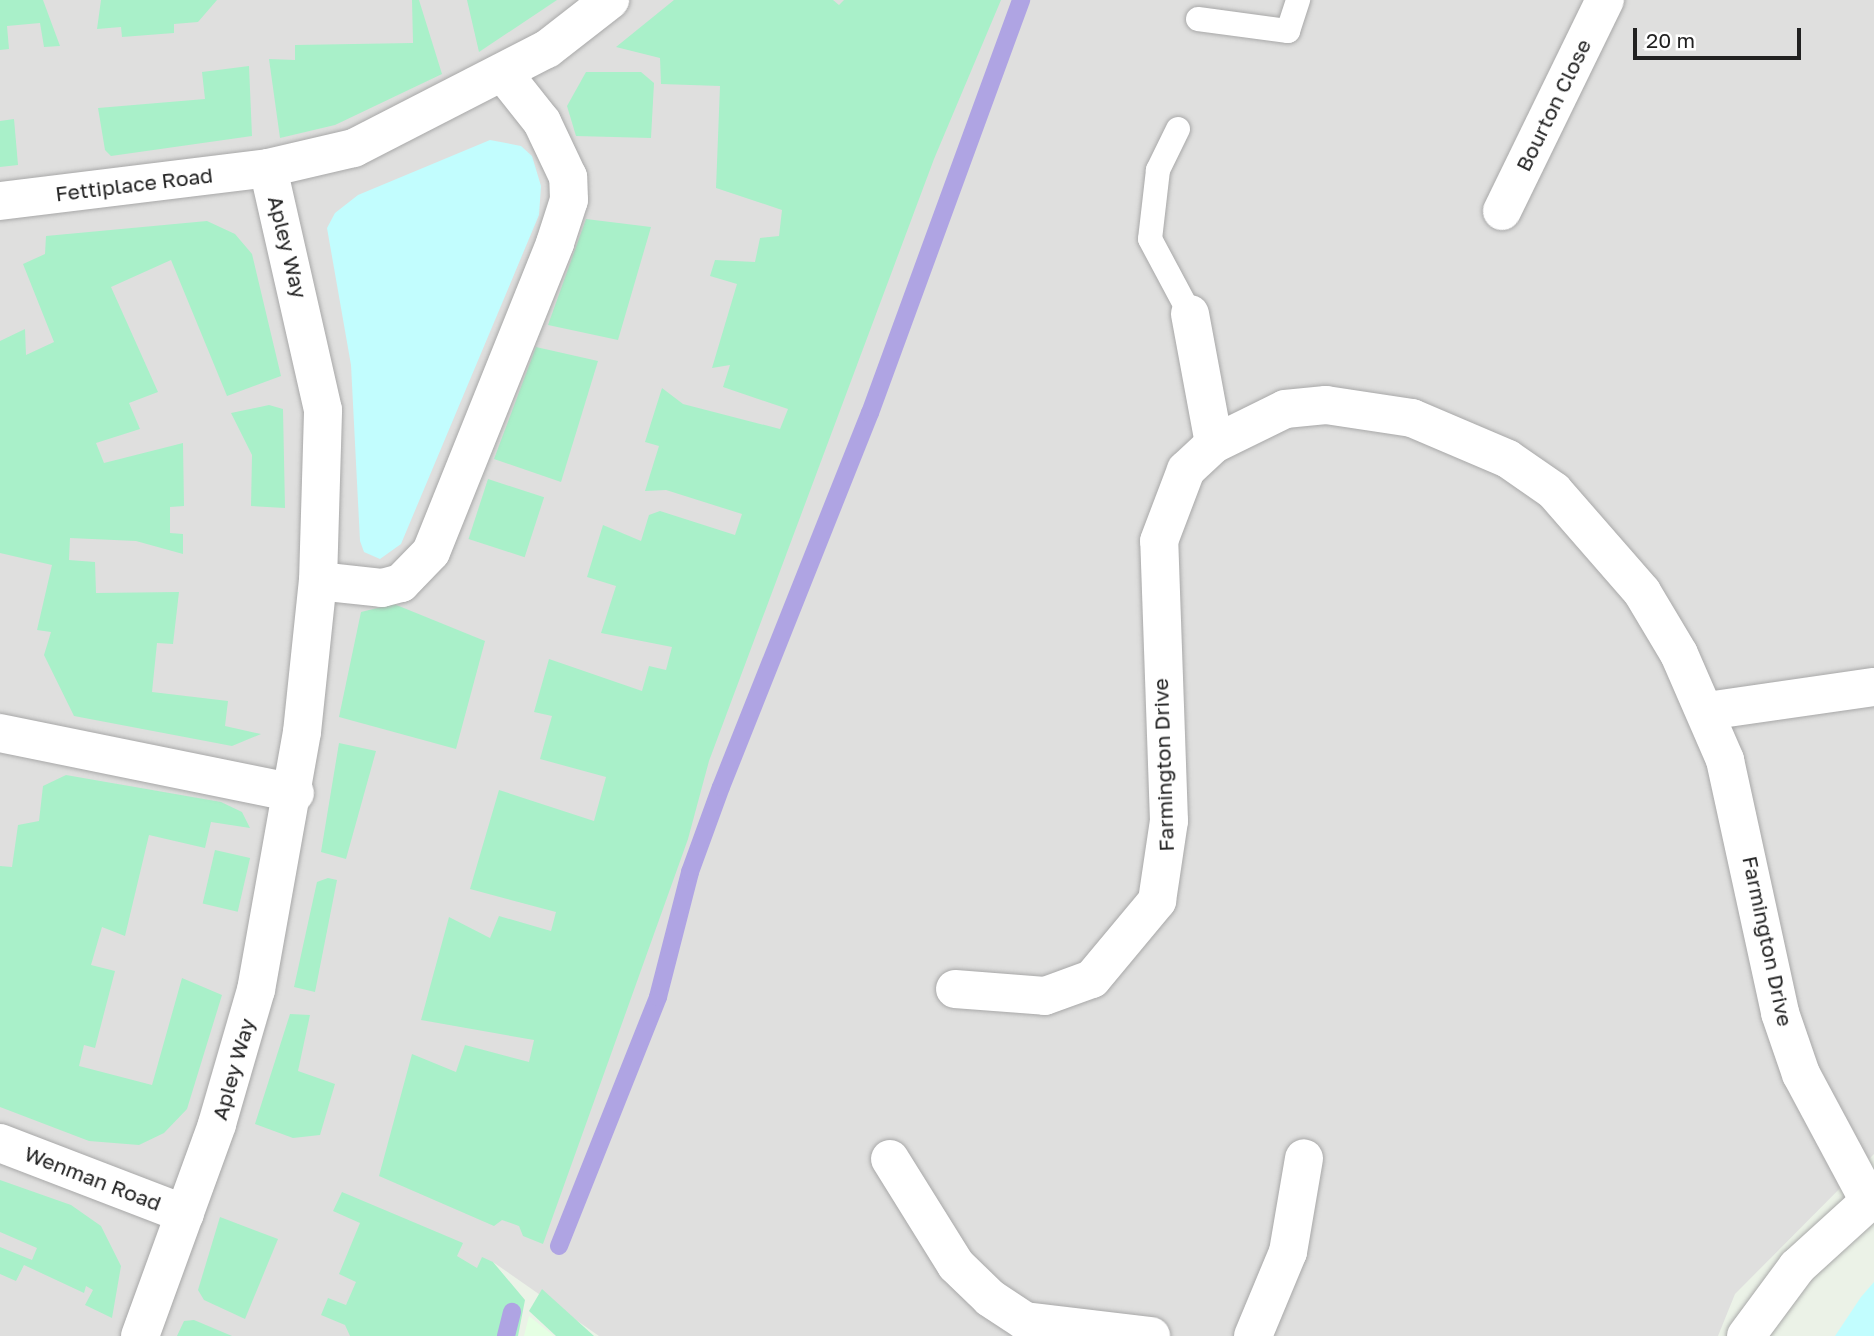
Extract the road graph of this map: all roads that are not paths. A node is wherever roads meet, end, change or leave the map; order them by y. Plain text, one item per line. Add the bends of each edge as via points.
1 (610, 0) edge
2 (1298, 0) edge
3 (1605, 0) edge
4 (1198, 19) dead end
5 (504, 74) junction
6 (1178, 129) dead end
7 (268, 168) junction
8 (0, 201) edge
9 (1502, 211) dead end
10 (1190, 314) joint
11 (1214, 444) junction
12 (318, 581) junction
13 (1874, 687) edge
14 (1707, 711) junction
15 (0, 733) edge
16 (295, 793) junction
17 (955, 989) dead end
18 (0, 1143) edge
19 (1304, 1158) dead end
20 (890, 1159) dead end
21 (1871, 1199) edge
22 (185, 1214) junction
23 (140, 1336) edge
24 (1151, 1336) edge
25 (1253, 1336) edge
26 (1746, 1336) edge

1 - 5 street, Apley Way
2 - 4 lane via 1288,31
3 - 9 street, Bourton Close
5 - 7 street, Apley Way via 380,138
5 - 12 street via 542,122 568,177 569,200 555,243 431,552 401,583 382,588
6 - 10 lane via 1158,170 1150,239
7 - 8 street, Fettiplace Road
7 - 12 street, Apley Way via 323,410
10 - 11 street
11 - 14 street, Farmington Drive via 1286,409 1326,405 1412,418 1508,459 1554,492 1642,592
11 - 17 street, Farmington Drive via 1186,470 1159,541 1169,821 1157,901 1092,979 1045,996
12 - 16 street, Apley Way
13 - 14 street
14 - 21 street, Farmington Drive via 1742,820 1780,1013 1801,1074
15 - 16 street via 232,775
16 - 22 street, Apley Way via 263,963
18 - 22 street, Wenman Road
19 - 25 street via 1288,1252
20 - 24 street via 956,1265 990,1298 1024,1321
21 - 26 street via 1797,1267
22 - 23 street, Apley Way

